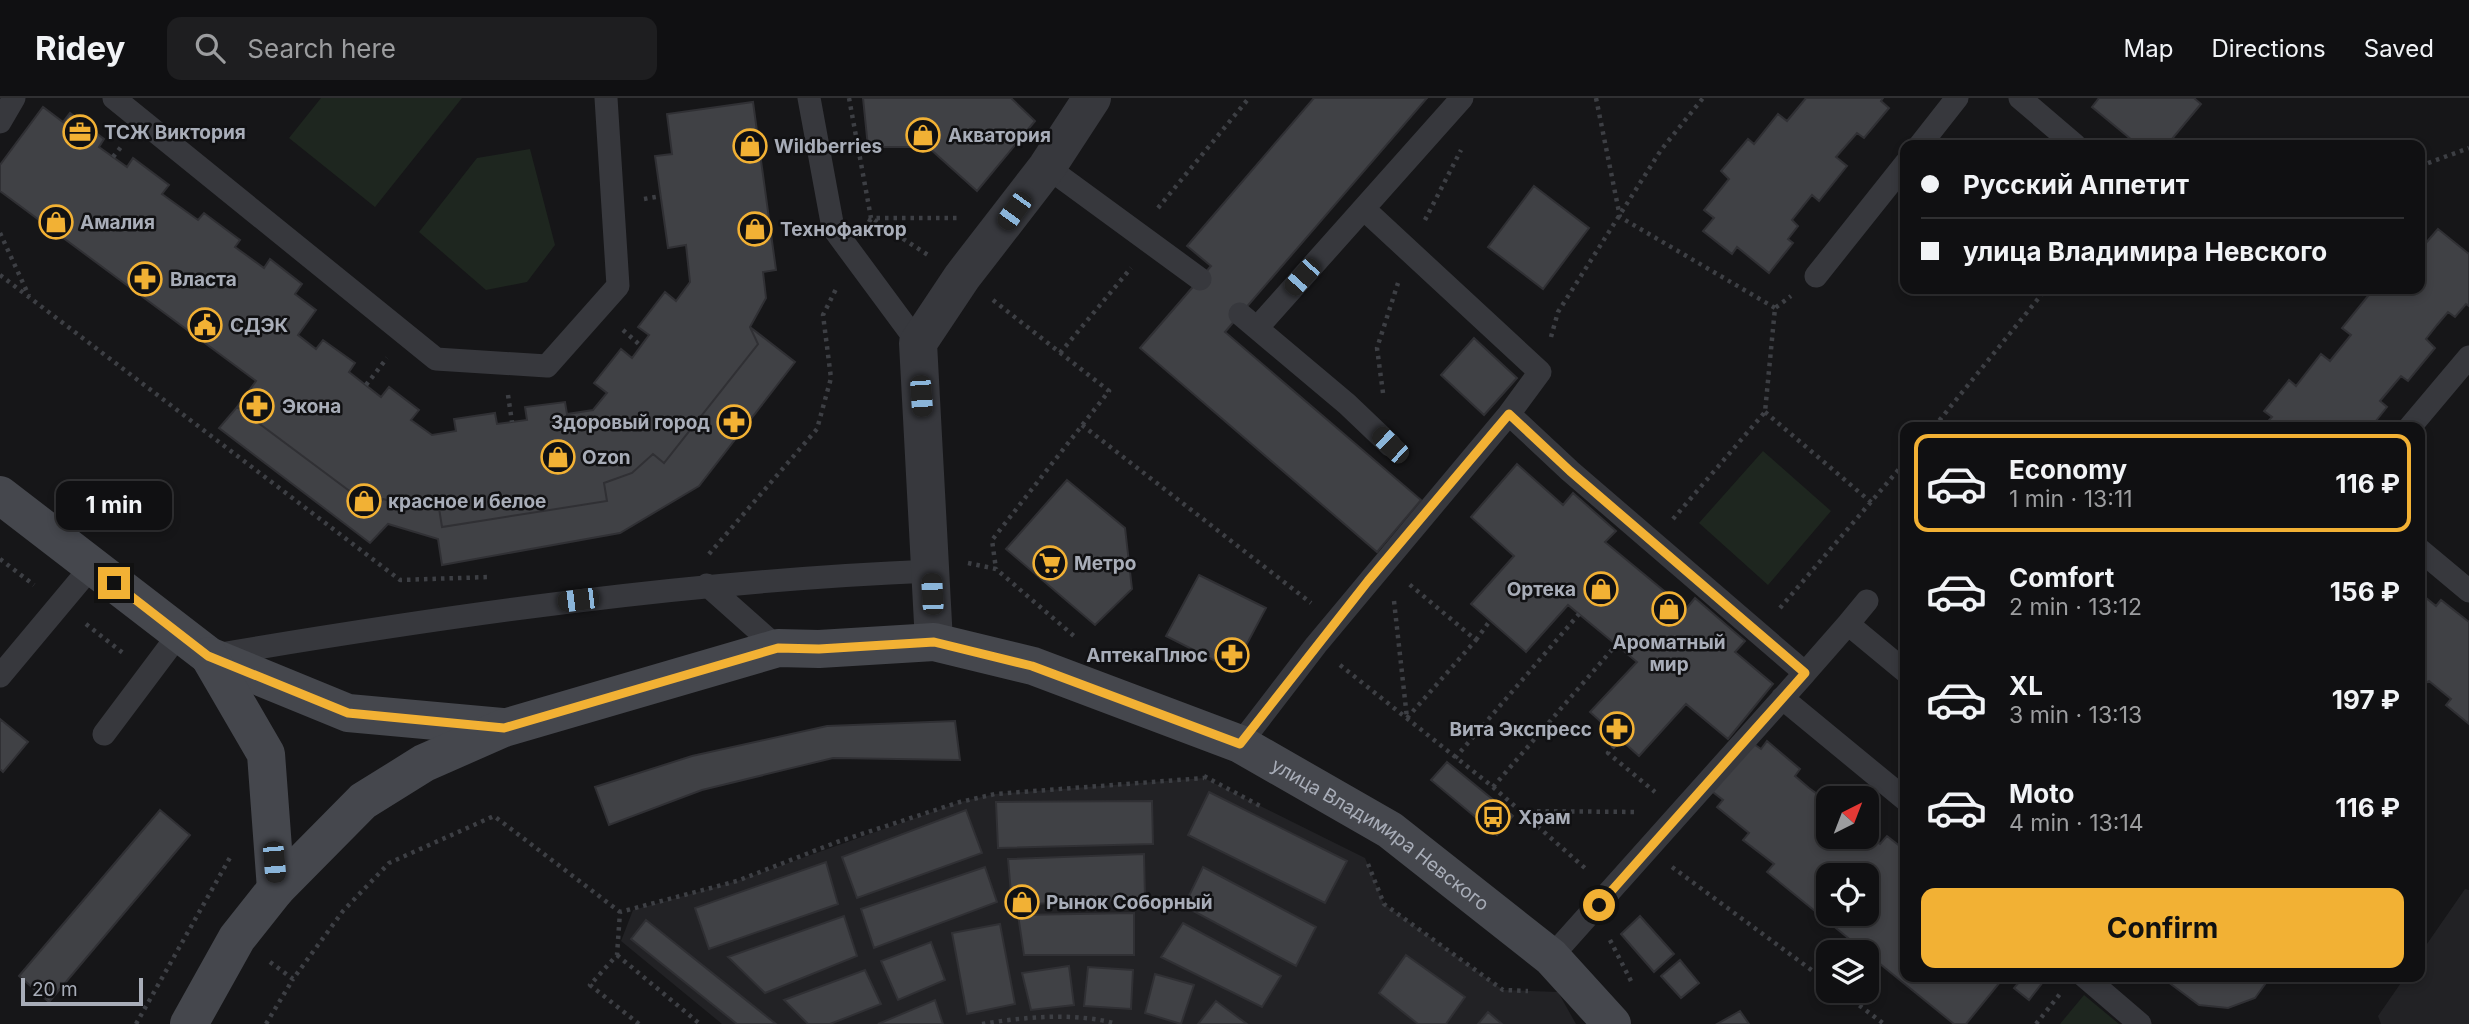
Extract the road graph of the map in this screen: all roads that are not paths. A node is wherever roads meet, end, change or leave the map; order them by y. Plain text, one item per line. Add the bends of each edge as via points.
1 (14, 98) edge
2 (114, 98) edge
3 (606, 98) edge
4 (810, 98) edge
5 (1091, 98) edge
6 (1462, 98) edge
7 (1957, 98) edge
8 (2020, 98) edge
9 (0, 122) edge
10 (1924, 140) edge
11 (2069, 140) edge
12 (1047, 167) junction
13 (1900, 171) edge
14 (1364, 209) junction
15 (1816, 276) road end
16 (1200, 279) dead end
17 (918, 344) junction
18 (2469, 357) edge
19 (1509, 414) junction
20 (2414, 422) edge
21 (1390, 445) dead end
22 (0, 495) edge
23 (2425, 554) edge
24 (92, 566) junction
25 (930, 571) junction
26 (706, 585) junction
27 (2469, 591) edge
28 (1867, 601) dead end
29 (1848, 624) junction
30 (934, 642) junction
31 (194, 645) junction
32 (778, 648) junction
33 (1900, 666) edge
34 (1805, 673) junction
35 (0, 676) edge
36 (1782, 698) junction
37 (504, 728) junction
38 (104, 733) dead end
39 (1224, 739) junction
40 (1900, 795) edge
41 (276, 889) junction
42 (1551, 957) junction
43 (2077, 982) edge
44 (189, 1024) edge
45 (1612, 1024) edge
46 (2140, 1024) edge

1 - 9 lane
2 - 3 lane via 436,359 547,366 618,286
4 - 17 lane via 833,228
5 - 12 street
6 - 14 lane
7 - 10 lane
8 - 11 lane
12 - 16 lane
12 - 17 street via 962,277
13 - 15 lane
14 - 19 lane via 1540,372
14 - 21 lane via 1249,321
17 - 25 street
18 - 20 lane
19 - 34 lane
19 - 39 lane via 1388,564
22 - 24 street, улица Владимира Невского
23 - 27 lane
24 - 31 street, улица Владимира Невского
24 - 35 lane
25 - 26 lane
25 - 30 street
26 - 31 lane
26 - 32 lane
28 - 29 lane
29 - 33 lane
29 - 34 lane
30 - 32 street, улица Владимира Невского
30 - 39 street, улица Владимира Невского via 1032,666
31 - 37 street, улица Владимира Невского via 348,713
31 - 38 lane via 149,673
31 - 41 street, улица Владимира Невского via 266,754
32 - 37 street, улица Владимира Невского
34 - 36 lane
36 - 40 lane
36 - 42 lane
37 - 41 street, улица Владимира Невского via 424,763 363,801
39 - 42 street, улица Владимира Невского via 1390,830
41 - 44 street, улица Владимира Невского via 237,938
42 - 45 street, улица Владимира Невского
43 - 46 lane

